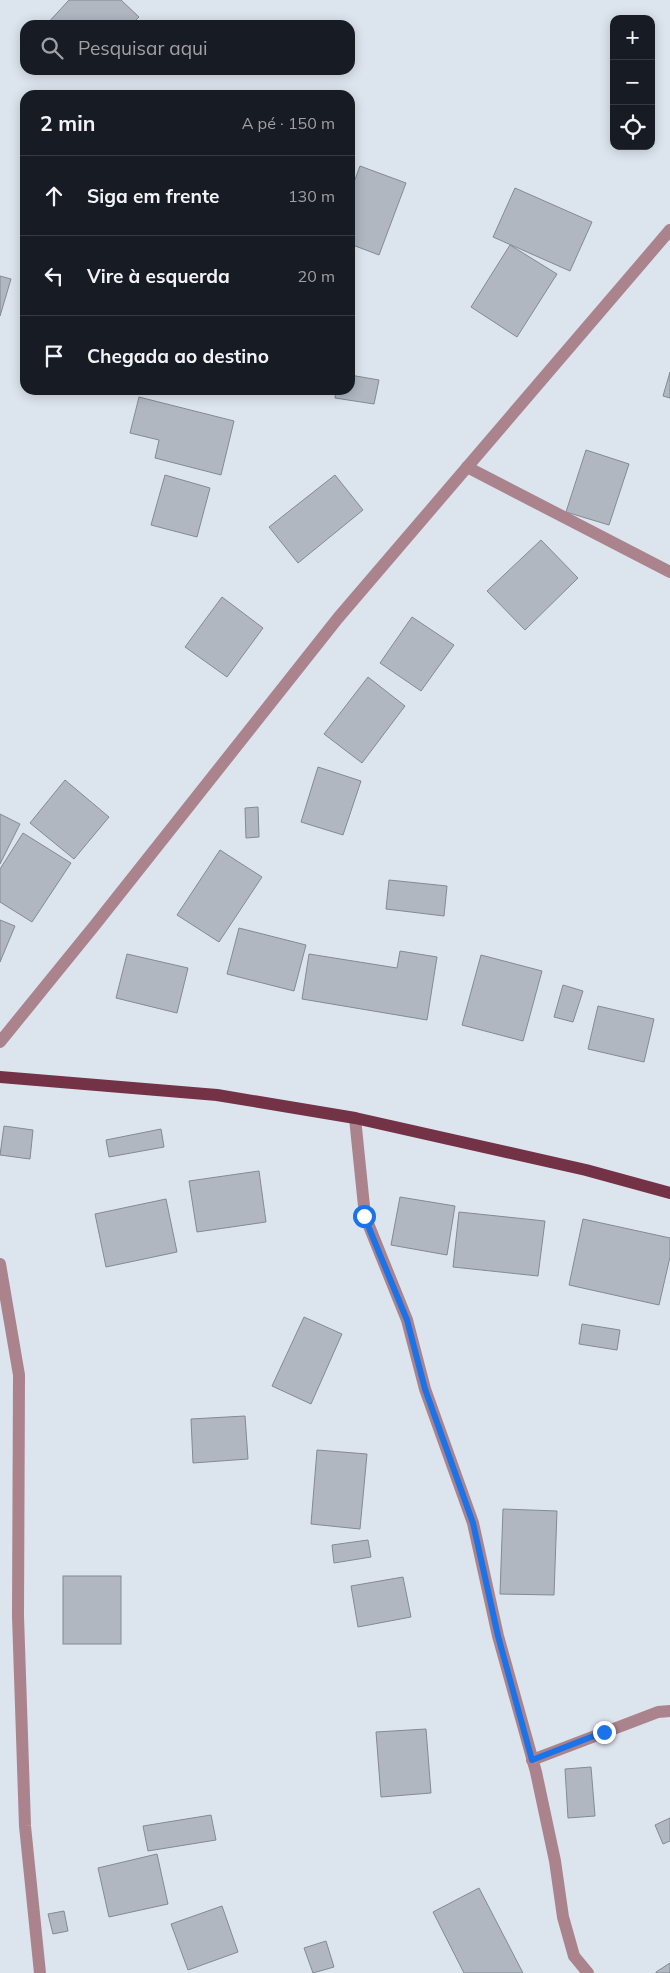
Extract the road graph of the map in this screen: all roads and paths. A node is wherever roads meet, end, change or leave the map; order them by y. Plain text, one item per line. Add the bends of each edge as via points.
1 (670, 230) edge
2 (467, 467) junction
3 (670, 572) edge
4 (0, 1042) edge
5 (0, 1076) edge
6 (355, 1118) junction
7 (670, 1193) edge
8 (0, 1264) edge
9 (670, 1711) edge
10 (532, 1760) junction
11 (40, 1973) edge
12 (588, 1973) edge

1 - 2 street
2 - 3 street
2 - 4 street via 338,618
5 - 6 main road via 217,1095
6 - 7 main road via 502,1150
6 - 10 street via 364,1216 407,1320 425,1389 473,1523 498,1636
8 - 11 street via 19,1375 18,1616 25,1826
9 - 10 street via 658,1712
10 - 12 street via 555,1861 563,1917 574,1956

